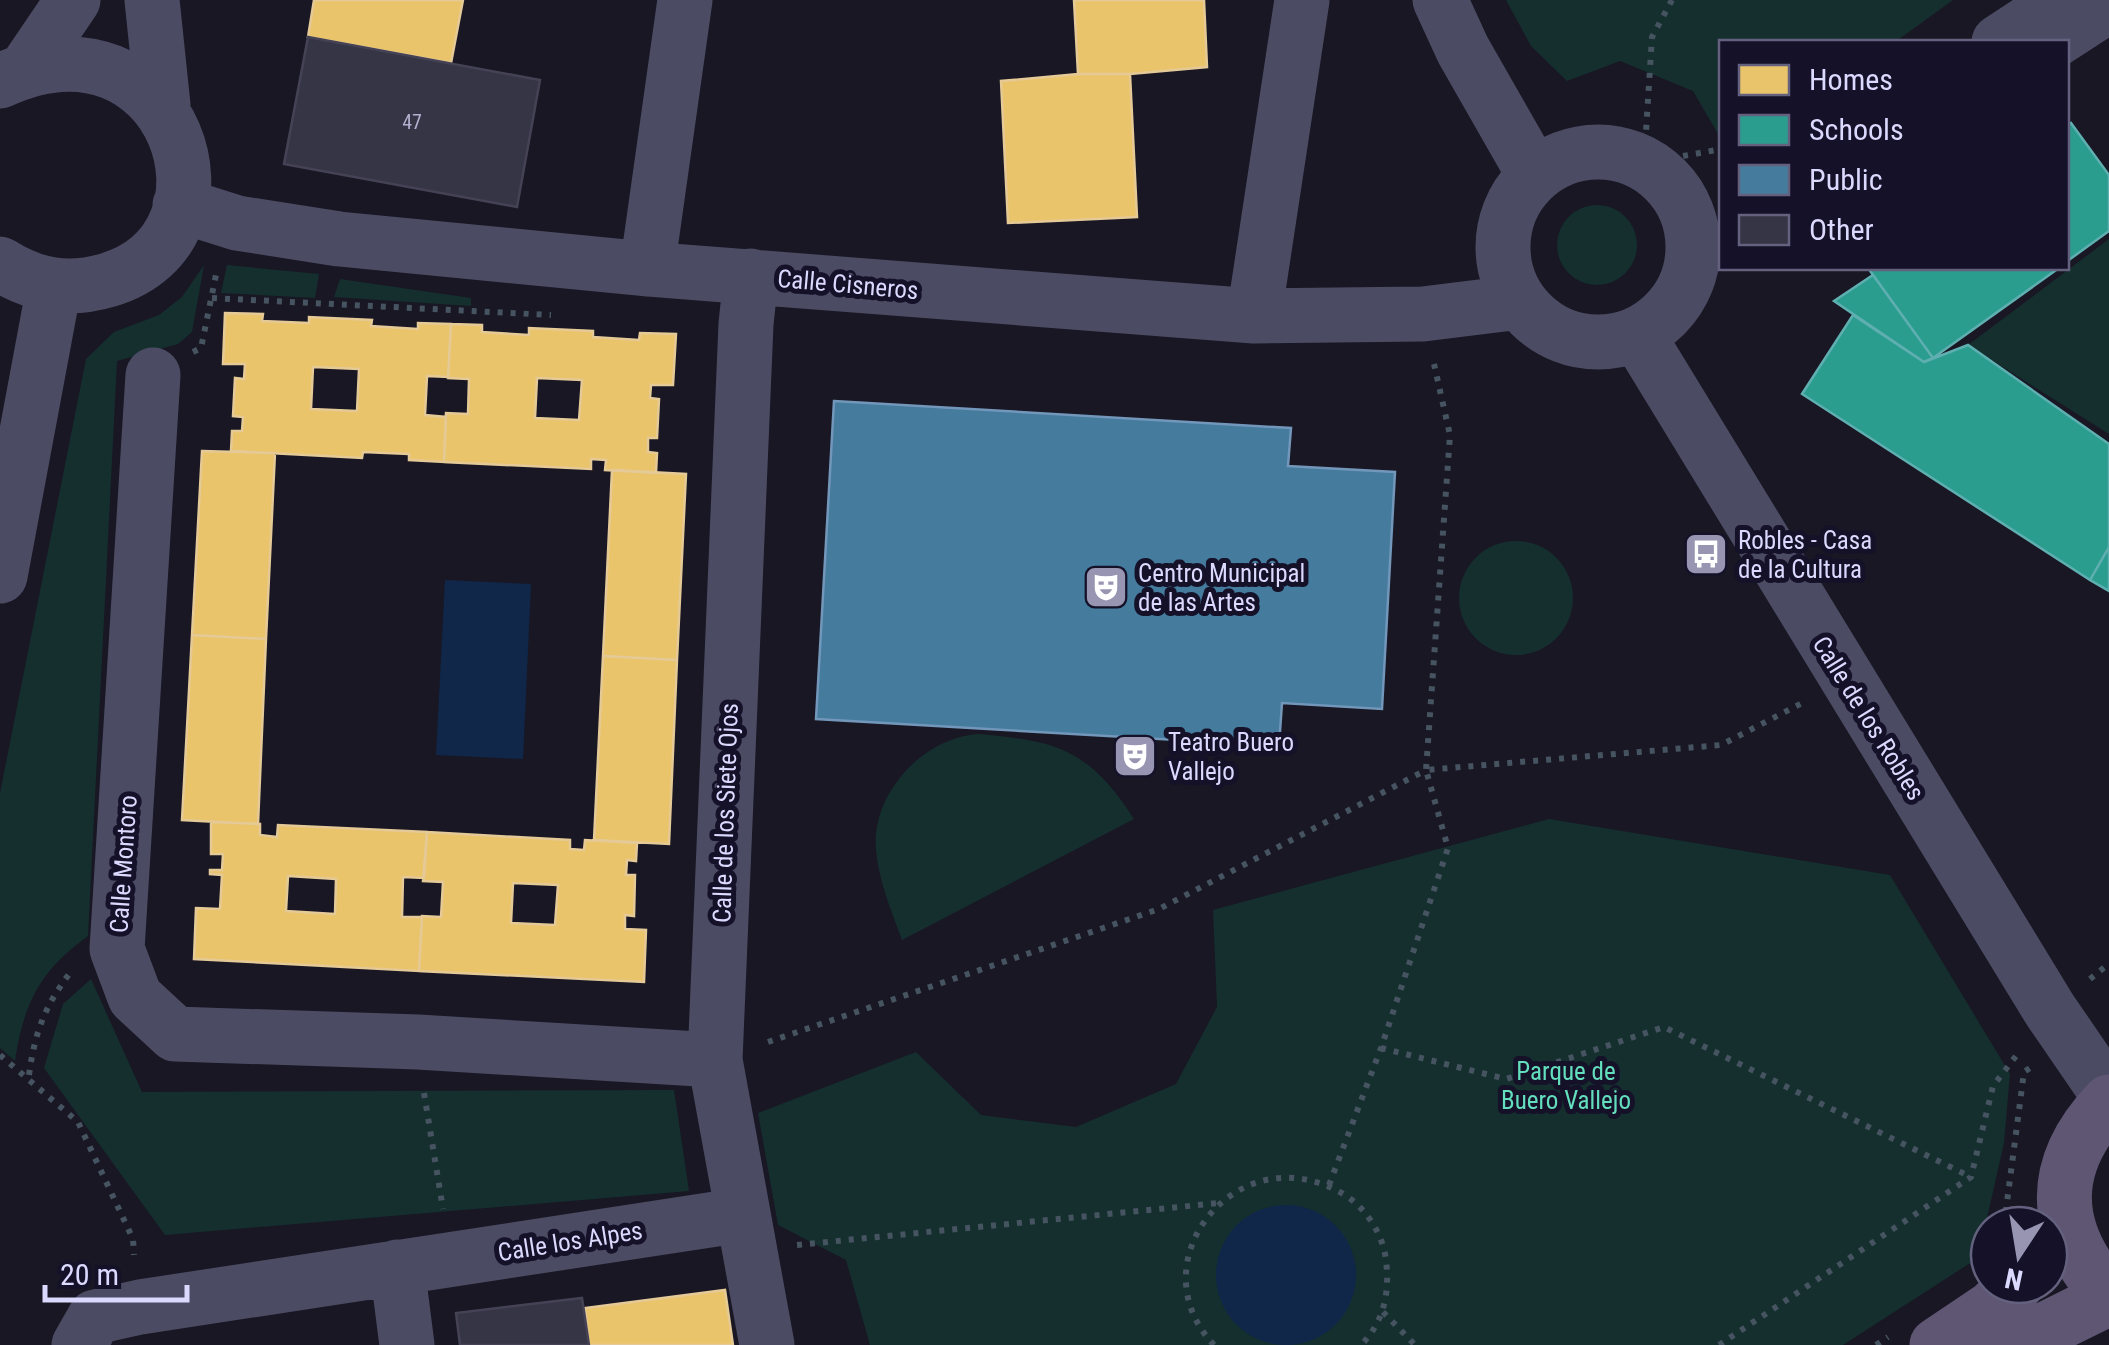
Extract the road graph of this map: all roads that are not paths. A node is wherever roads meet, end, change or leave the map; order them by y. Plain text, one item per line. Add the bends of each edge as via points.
1 (74, 0) edge
2 (152, 0) edge
3 (685, 0) edge
4 (1302, 0) edge
5 (1440, 0) edge
6 (2064, 0) edge
7 (2109, 5) edge
8 (2001, 40) edge
9 (2055, 40) edge
10 (14, 73) edge
11 (163, 105) junction
12 (1535, 176) junction
13 (1678, 180) edge
14 (180, 206) junction
15 (1706, 257) edge
16 (0, 264) edge
17 (647, 268) junction
18 (751, 276) junction
19 (54, 287) junction
20 (1520, 302) junction
21 (1254, 316) junction
22 (1638, 334) junction
23 (153, 374) dead end
24 (0, 576) edge
25 (715, 1060) junction
26 (2109, 1099) edge
27 (2062, 1205) edge
28 (745, 1232) junction
29 (2069, 1254) edge
30 (397, 1267) junction
31 (2109, 1296) edge
32 (1995, 1305) edge
33 (79, 1345) edge
34 (406, 1345) edge
35 (767, 1345) edge
36 (1937, 1345) edge
37 (2014, 1345) edge

1 - 10 street
2 - 11 street
3 - 17 street
4 - 21 street
5 - 12 street
6 - 8 street
7 - 9 street
10 - 11 street via 65,58 102,62 136,78
11 - 14 street via 186,170
12 - 13 street via 1587,152 1616,154
12 - 20 street via 1505,222 1507,277
13 - 15 street via 1693,239
14 - 17 street, Calle Cisneros via 237,223 339,239
14 - 19 street via 146,260 118,277
15 - 22 street via 1662,318
16 - 19 street
17 - 18 street, Calle Cisneros
18 - 21 street, Calle Cisneros
18 - 25 street, Calle de los Siete Ojos
19 - 24 street
20 - 21 street, Calle Cisneros via 1423,314
20 - 22 street via 1543,325 1573,340 1606,342
22 - 26 street, Calle de los Robles
23 - 25 street, Calle Montoro via 117,949 135,997 175,1034
25 - 28 street, Calle de los Siete Ojos
26 - 27 main road via 2069,1161
28 - 30 street, Calle los Alpes
28 - 35 street, Calle de los Siete Ojos
29 - 31 main road
30 - 33 street, Calle los Alpes via 95,1317
30 - 34 street
31 - 37 main road
32 - 36 main road

